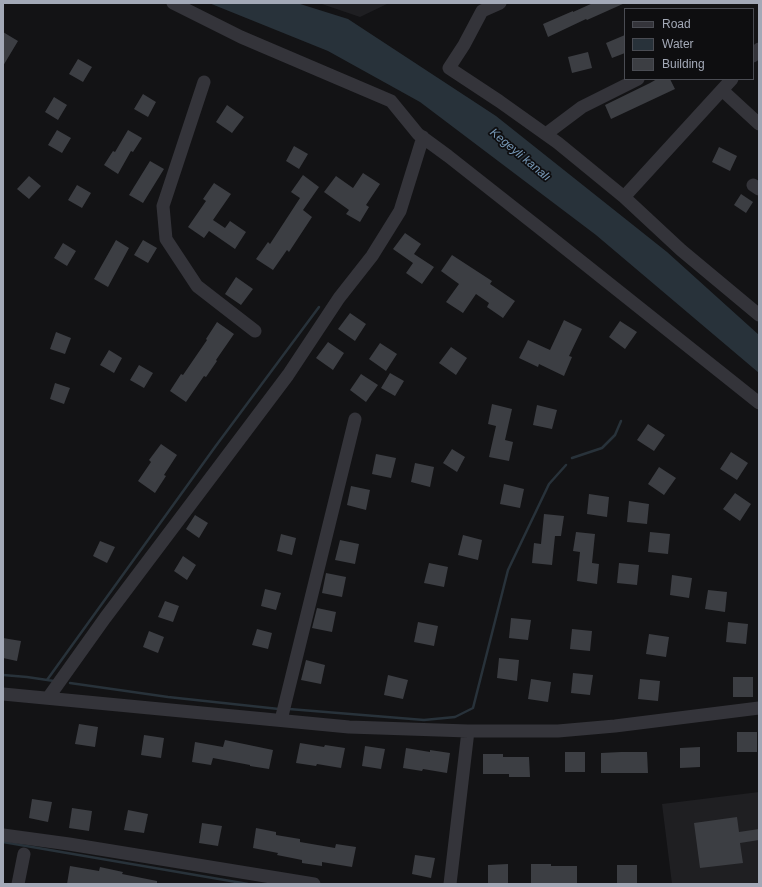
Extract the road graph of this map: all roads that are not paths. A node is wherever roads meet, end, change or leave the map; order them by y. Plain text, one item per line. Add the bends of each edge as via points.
1 (174, 3) edge
2 (500, 3) edge
3 (636, 80) edge
4 (731, 80) edge
5 (204, 82) dead end
6 (722, 90) junction
7 (759, 124) edge
8 (546, 134) junction
9 (423, 137) junction
10 (624, 197) junction
11 (759, 315) edge
12 (255, 331) dead end
13 (759, 403) edge
14 (355, 419) dead end
15 (3, 694) edge
16 (48, 698) junction
17 (759, 708) edge
18 (281, 720) junction
19 (468, 731) junction
20 (3, 835) edge
21 (24, 854) dead end
22 (18, 884) edge
23 (314, 884) edge
24 (450, 884) edge

1 - 9 street via 241,38 391,101
2 - 8 street via 482,11 449,68
3 - 8 street via 582,106
4 - 6 street
5 - 12 street via 163,206 166,239 197,286
6 - 7 street
6 - 10 street
8 - 10 street
9 - 13 street
9 - 16 street via 400,211 372,256 339,298 288,375
10 - 11 street via 681,250
14 - 18 street
15 - 16 street
16 - 18 street
17 - 19 street via 558,731
18 - 19 street via 349,727
19 - 24 street
20 - 23 street
21 - 22 street

